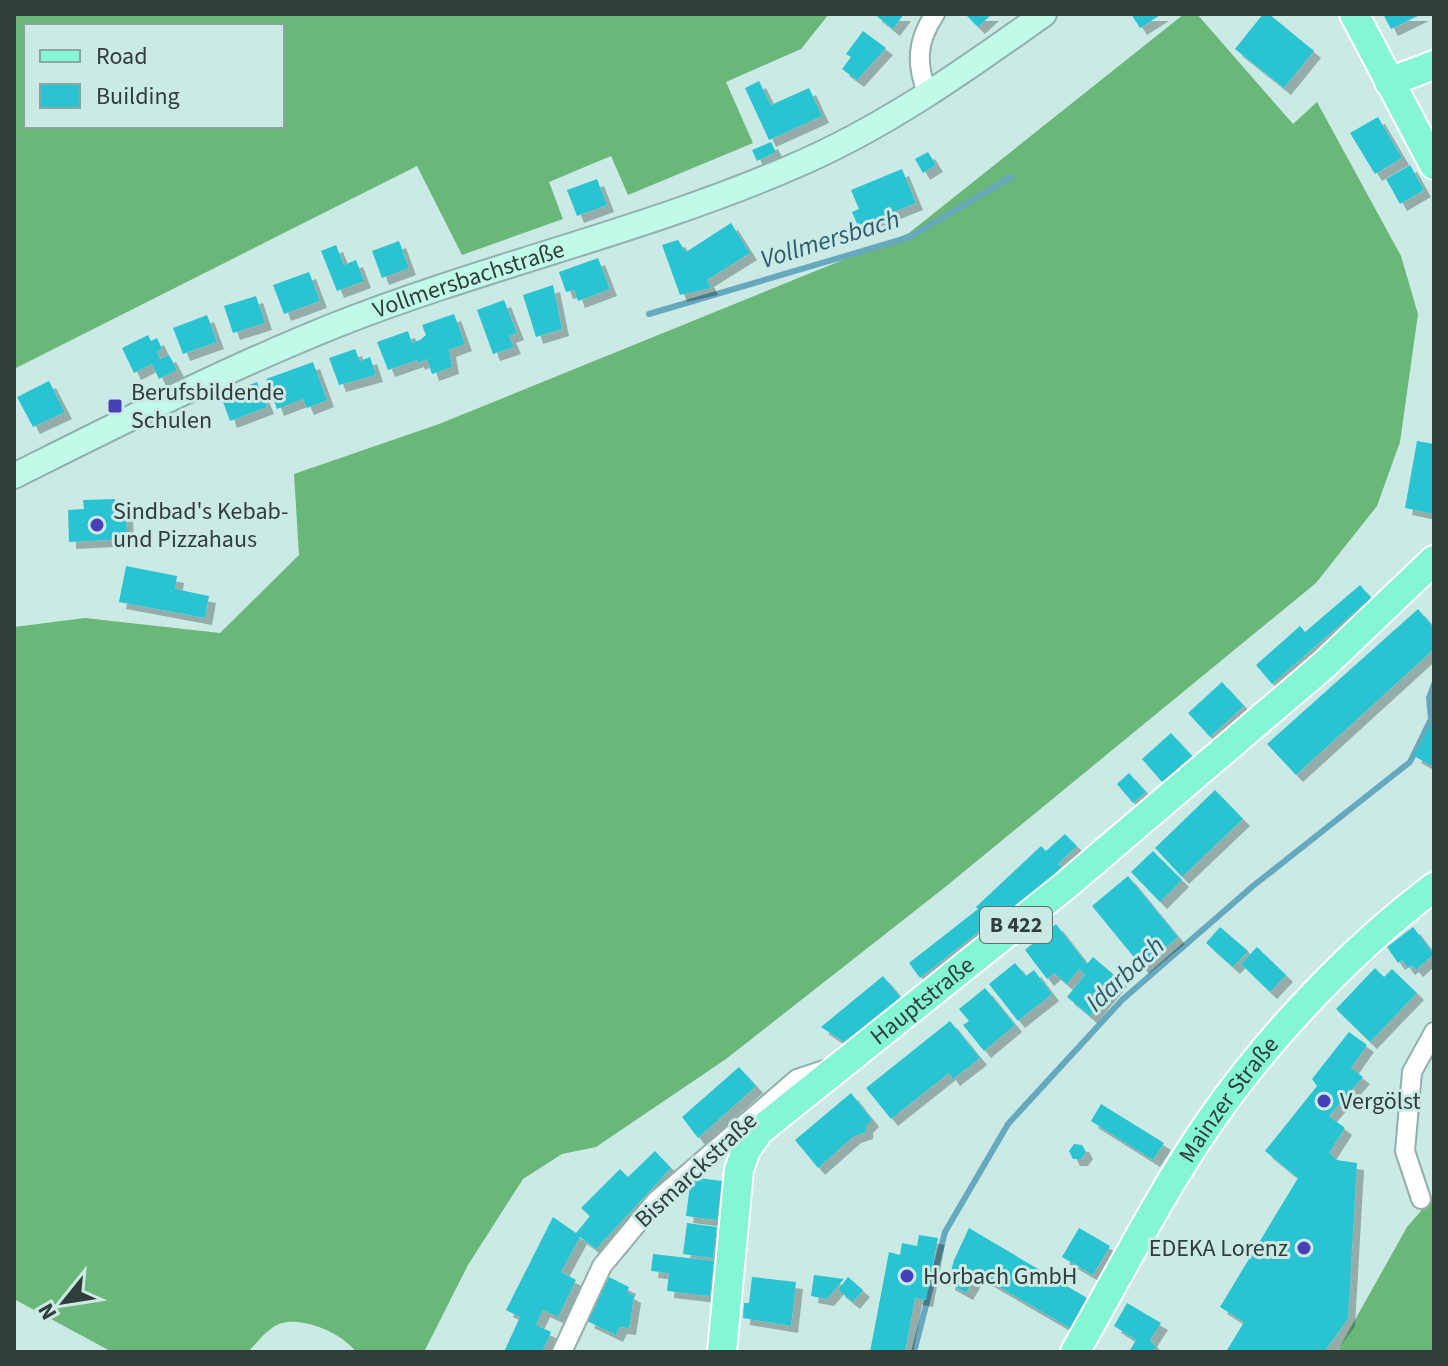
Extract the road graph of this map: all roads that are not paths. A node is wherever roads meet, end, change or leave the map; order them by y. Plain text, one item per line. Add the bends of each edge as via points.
1 (935, 14) edge
2 (1044, 14) edge
3 (1354, 14) edge
4 (1434, 65) edge
5 (1389, 82) junction
6 (928, 95) junction
7 (1434, 165) edge
8 (14, 476) edge
9 (1434, 560) edge
10 (1434, 887) edge
11 (1434, 1032) edge
12 (841, 1064) junction
13 (1421, 1199) dead end
14 (562, 1352) edge
15 (722, 1352) edge
16 (1075, 1352) edge

1 - 6 street via 922,33 917,68
2 - 6 main road, Vollmersbachstraße
3 - 5 main road
4 - 5 main road
5 - 7 main road
6 - 8 main road, Vollmersbachstraße via 793,167 324,330
9 - 12 main road, Hauptstraße / B 422 via 1324,665 1076,876
10 - 16 main road, Mainzer Straße via 1371,938 1240,1078
11 - 13 street via 1412,1072 1405,1151
12 - 14 street, Bismarckstraße via 797,1079 656,1201 602,1266
12 - 15 main road, Hauptstraße / B 422 via 759,1131 746,1150 739,1170

